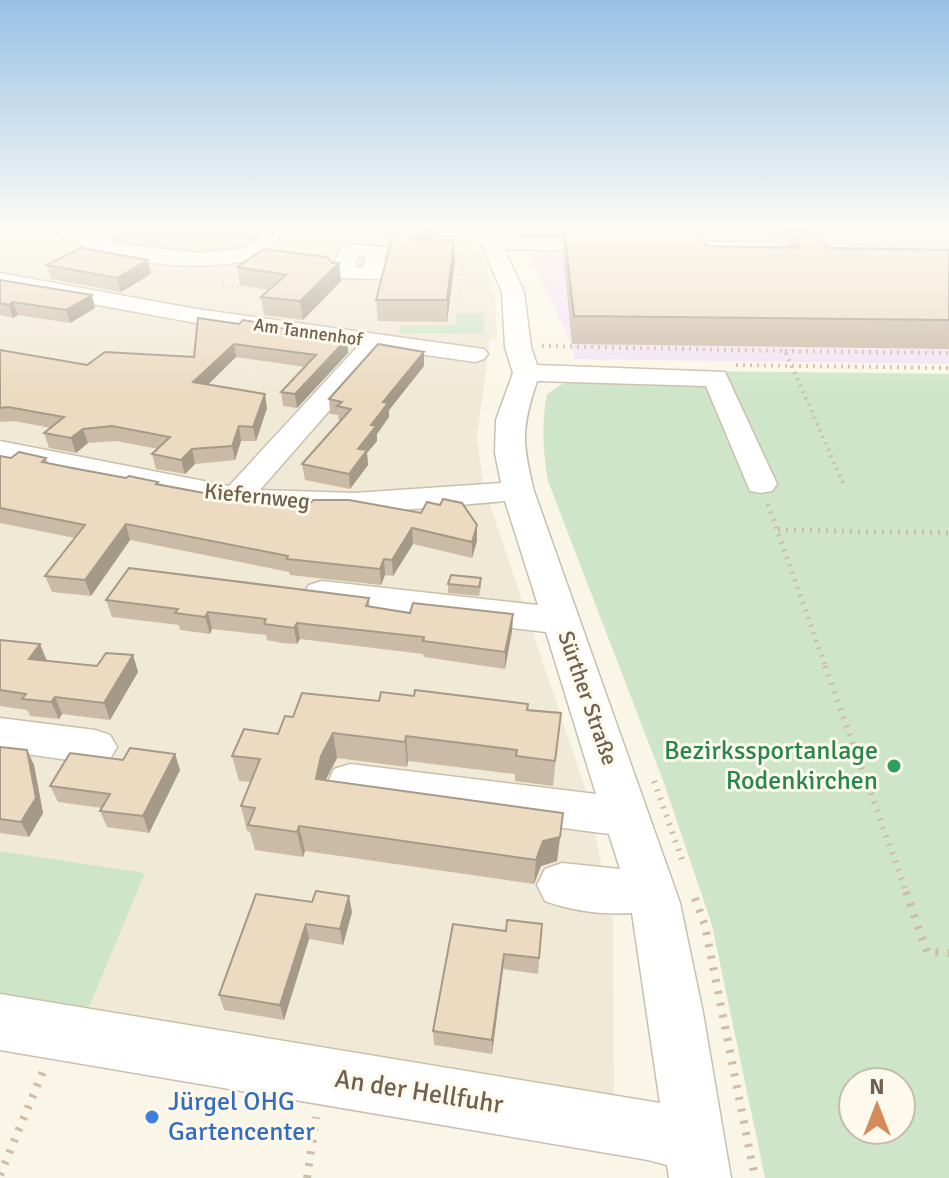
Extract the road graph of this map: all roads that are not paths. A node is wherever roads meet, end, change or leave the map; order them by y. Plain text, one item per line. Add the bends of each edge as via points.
1 (11, 282) edge
2 (507, 282) edge
3 (376, 341) junction
4 (475, 354) dead end
5 (532, 359) junction
6 (0, 450) edge
7 (761, 484) road end
8 (518, 491) junction
9 (237, 496) junction
10 (286, 589) edge
11 (562, 621) junction
12 (0, 734) edge
13 (95, 747) dead end
14 (350, 782) edge
15 (628, 817) junction
16 (562, 885) dead end
17 (651, 890) junction
18 (0, 1022) edge
19 (715, 1159) edge

1 - 3 street, Am Tannenhof via 196,316
2 - 5 street via 513,292 518,347
3 - 4 street, Am Tannenhof
3 - 9 street
5 - 7 street via 716,378
5 - 8 street, Sürther Straße via 510,420
6 - 9 street, Kiefernweg
8 - 9 street, Kiefernweg via 366,502
8 - 11 street, Sürther Straße
10 - 11 street
11 - 15 street, Sürther Straße
12 - 13 street
14 - 15 street
15 - 17 street, Sürther Straße
16 - 17 street via 615,892
17 - 19 street, Sürther Straße via 676,1013
18 - 19 street, An der Hellfuhr via 648,1130

